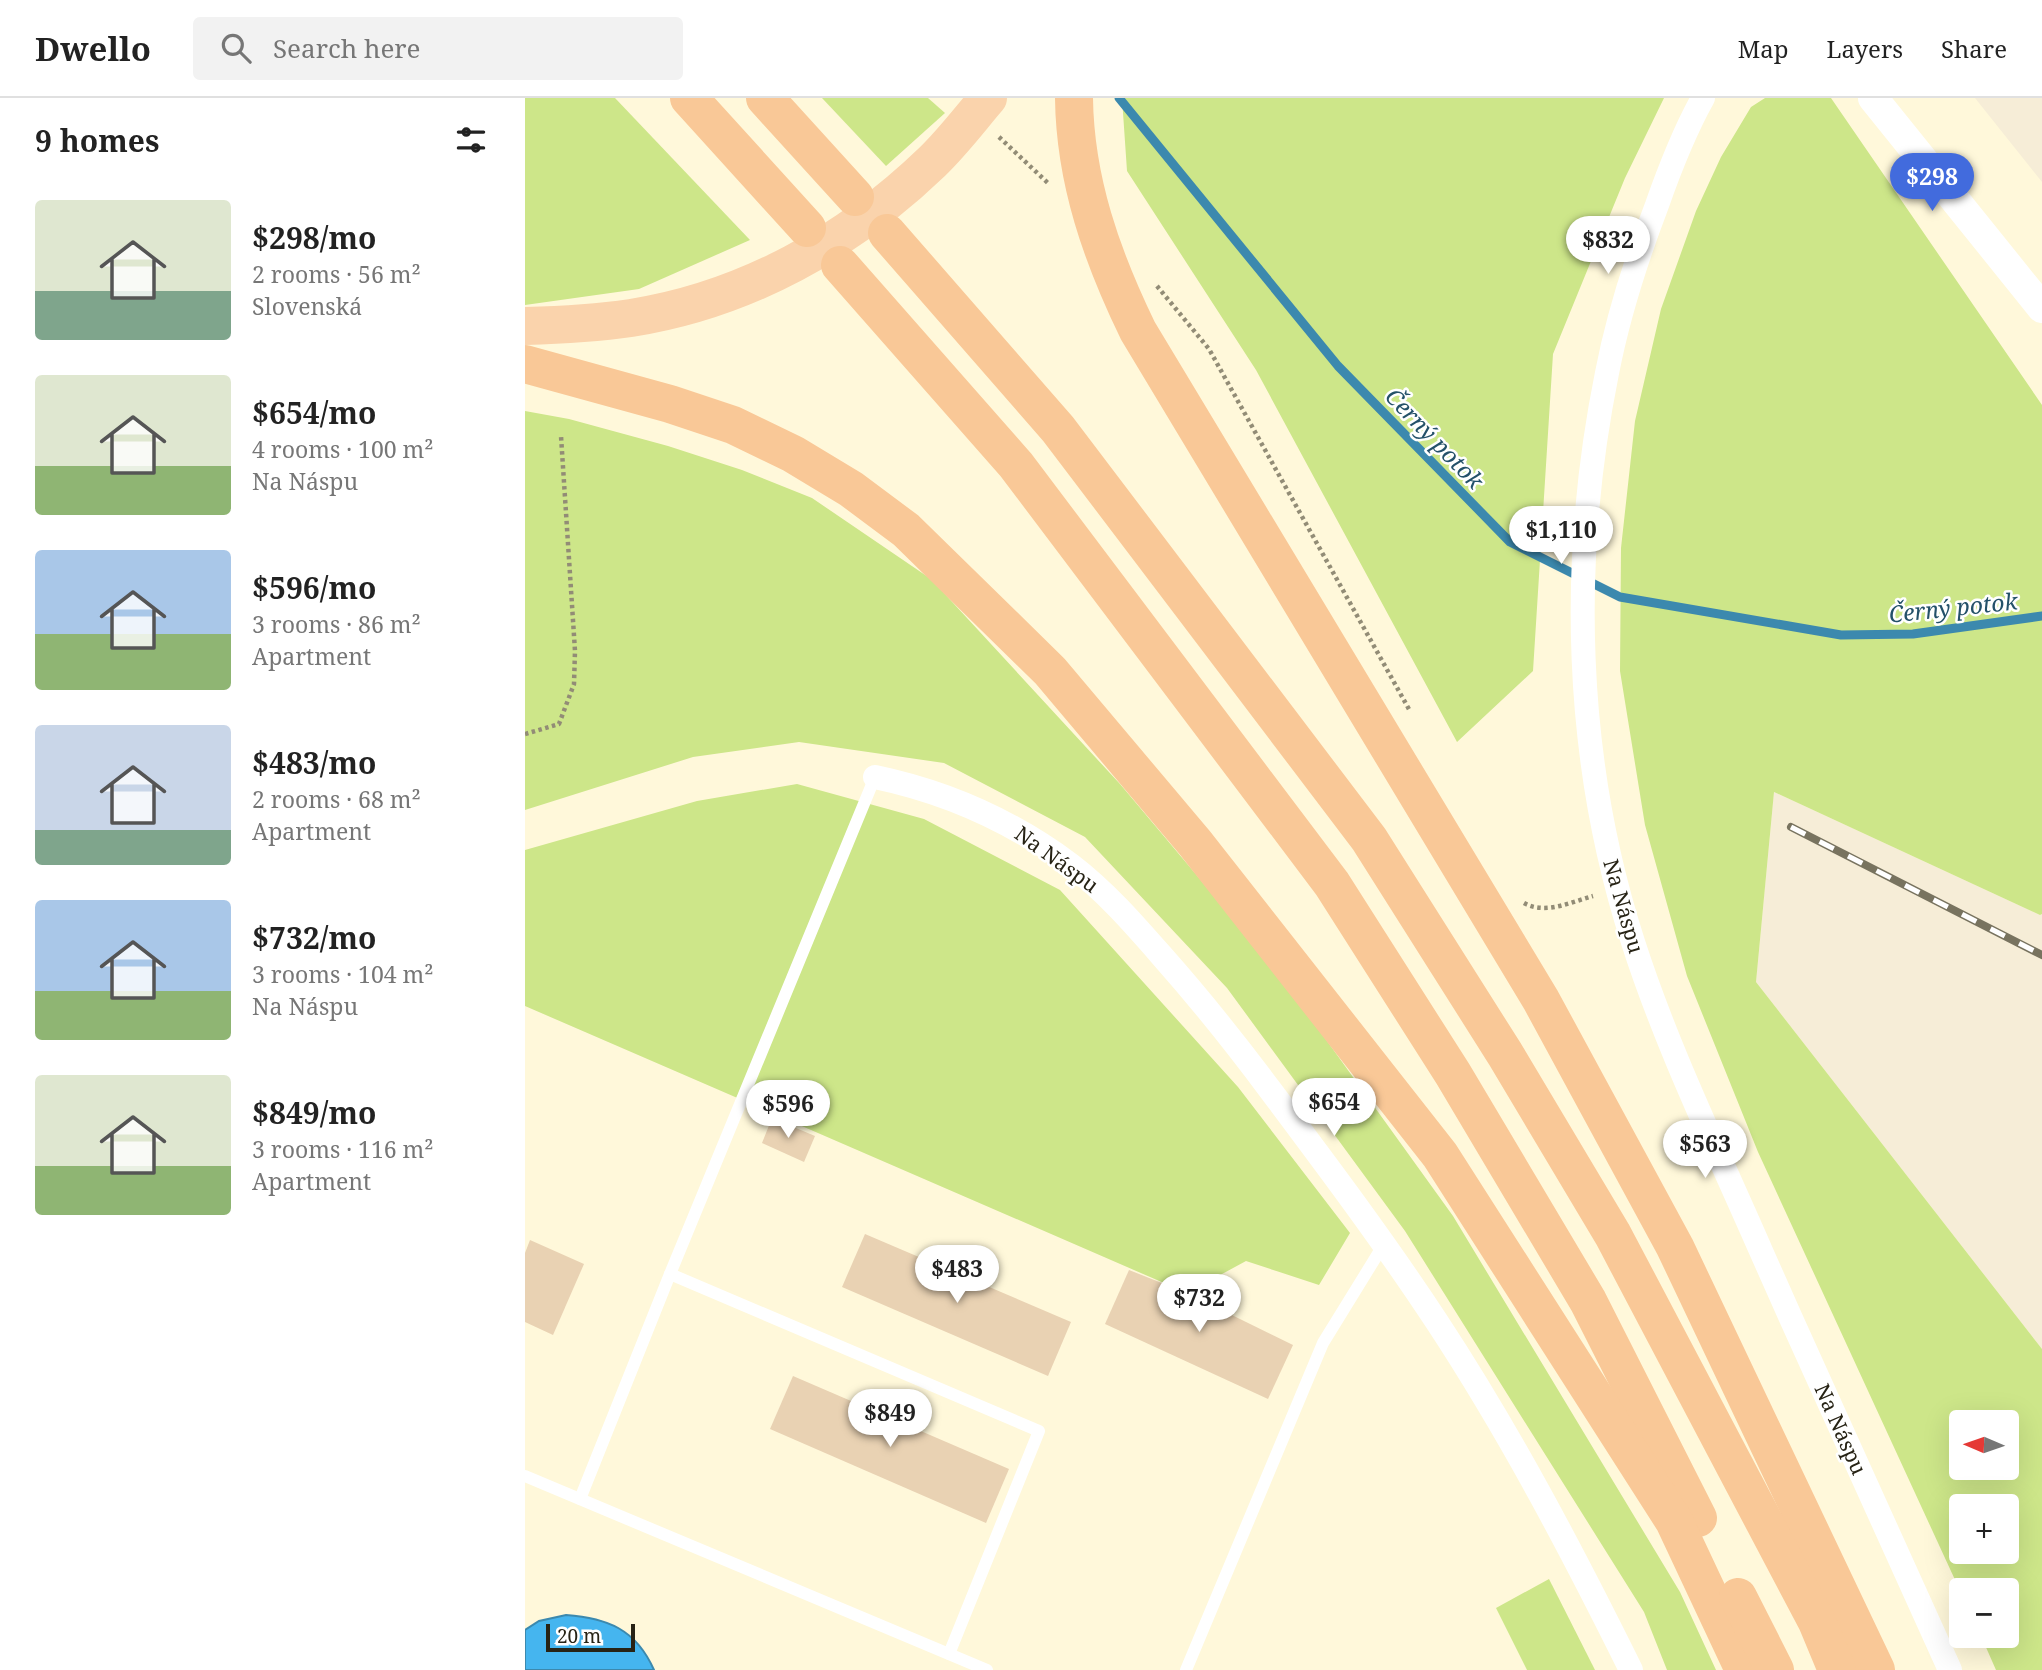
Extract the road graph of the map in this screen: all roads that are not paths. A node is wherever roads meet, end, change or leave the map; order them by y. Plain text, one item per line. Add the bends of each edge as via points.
1 (689, 98) edge
2 (765, 98) edge
3 (988, 98) edge
4 (1074, 98) edge
5 (1703, 98) edge
6 (1873, 98) edge
7 (855, 197) dead end
8 (807, 228) dead end
9 (887, 233) dead end
10 (840, 265) dead end
11 (2042, 308) edge
12 (525, 326) edge
13 (525, 364) edge
14 (875, 777) joint
15 (1384, 1244) junction
16 (670, 1274) junction
17 (525, 1476) edge
18 (580, 1499) junction
19 (949, 1654) junction
20 (987, 1670) edge
21 (1186, 1670) edge
22 (1631, 1670) edge
23 (1744, 1670) edge
24 (1775, 1670) edge
25 (1837, 1670) edge
26 (1875, 1670) edge
27 (1950, 1670) edge

1 - 8 highway
2 - 7 highway
3 - 12 highway via 934,160 885,204 833,242 766,278 632,318
4 - 26 highway via 1082,180 1096,232 1121,294 1165,377 1541,1000 1675,1247
5 - 27 street, Na Náspu via 1672,166 1627,292 1609,361 1589,480 1583,578 1583,654 1591,747 1610,858 1655,1002 1734,1190
6 - 11 street
9 - 25 highway via 1058,429 1369,839 1613,1235 1817,1622
10 - 24 highway via 1016,465 1332,884 1453,1074 1588,1301
13 - 23 highway via 733,425 793,454 906,530 1059,681 1195,843 1440,1156 1674,1521
14 - 15 street, Na Náspu via 979,809 1042,845 1097,886 1214,1017
14 - 16 lane
15 - 21 lane via 1323,1343
15 - 22 street, Na Náspu via 1488,1403 1549,1509
16 - 18 lane
16 - 19 lane via 1039,1431
17 - 18 lane
18 - 19 lane
19 - 20 lane

